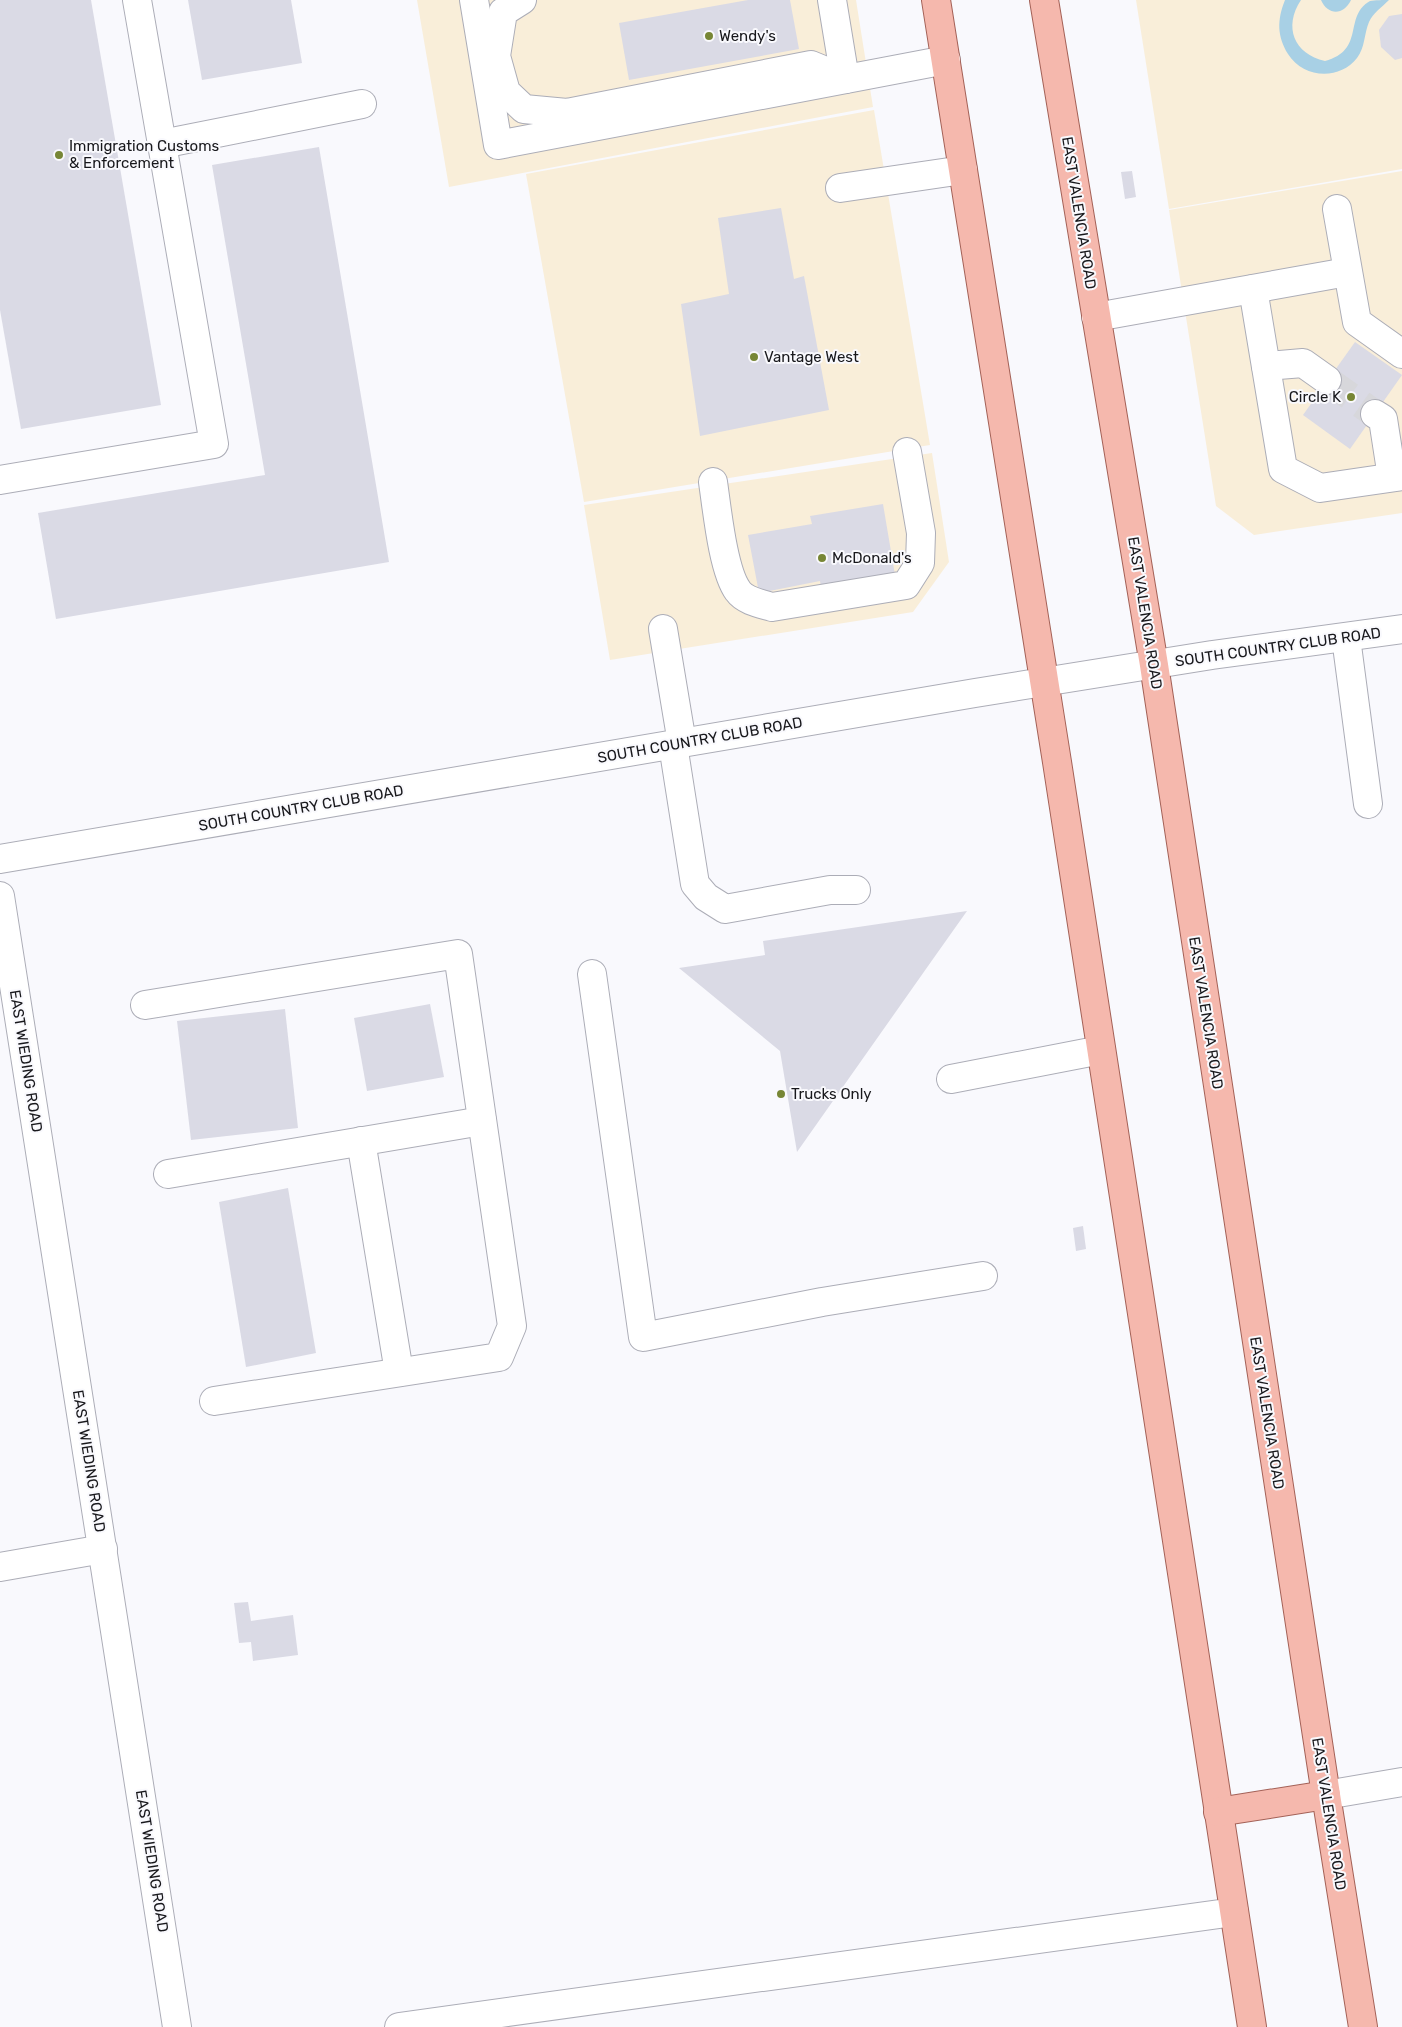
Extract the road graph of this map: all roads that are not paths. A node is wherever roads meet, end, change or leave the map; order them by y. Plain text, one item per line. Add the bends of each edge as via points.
1 (137, 0) edge
2 (474, 0) edge
3 (522, 0) edge
4 (832, 0) edge
5 (936, 0) edge
6 (1044, 0) edge
7 (946, 60) junction
8 (845, 79) junction
9 (362, 104) dead end
10 (162, 144) junction
11 (963, 170) junction
12 (840, 188) dead end
13 (1337, 209) dead end
14 (1347, 272) junction
15 (1253, 288) junction
16 (1096, 317) junction
17 (1402, 354) edge
18 (1266, 366) junction
19 (1327, 380) tunnel mouth
20 (1375, 414) tunnel mouth
21 (907, 452) dead end
22 (1397, 477) edge
23 (0, 480) edge
24 (713, 482) dead end
25 (663, 629) dead end
26 (1402, 629) edge
27 (1346, 638) junction
28 (1154, 665) junction
29 (1044, 682) junction
30 (678, 744) junction
31 (1368, 804) dead end
32 (0, 859) edge
33 (856, 890) dead end
34 (0, 896) edge
35 (592, 974) dead end
36 (145, 1005) dead end
37 (1101, 1050) junction
38 (951, 1079) dead end
39 (482, 1121) junction
40 (362, 1142) junction
41 (168, 1174) dead end
42 (983, 1276) dead end
43 (399, 1372) junction
44 (214, 1401) dead end
45 (103, 1549) junction
46 (0, 1567) edge
47 (1402, 1782) edge
48 (1326, 1795) junction
49 (1218, 1812) junction
50 (1234, 1912) junction
51 (177, 2027) edge
52 (399, 2027) edge
53 (1252, 2027) edge
54 (1363, 2027) edge

1 - 10 street
2 - 8 street via 498,145
3 - 8 street via 503,12 496,56 506,92 524,109 567,113 811,65
4 - 8 street
5 - 7 main road
6 - 16 main road, EAST VALENCIA ROAD
7 - 8 street
7 - 11 main road
9 - 10 street
10 - 23 street via 214,444
11 - 12 street
11 - 29 main road
13 - 14 street
14 - 15 street
14 - 17 street via 1357,322
15 - 16 street
15 - 18 street
16 - 28 main road, EAST VALENCIA ROAD
18 - 19 street via 1303,363
18 - 22 street via 1283,469 1320,488
20 - 22 street via 1383,420
21 - 24 street via 921,532 920,563 906,585 772,607 754,602 738,592 728,570
25 - 30 street
26 - 27 street, SOUTH COUNTRY CLUB ROAD
27 - 28 street, SOUTH COUNTRY CLUB ROAD
27 - 31 street
28 - 29 street, SOUTH COUNTRY CLUB ROAD
28 - 48 main road, EAST VALENCIA ROAD
29 - 30 street, SOUTH COUNTRY CLUB ROAD
29 - 37 main road
30 - 32 street, SOUTH COUNTRY CLUB ROAD
30 - 33 street via 695,884 706,897 725,909 830,890
34 - 45 street, EAST WIEDING ROAD
35 - 42 street via 643,1337 822,1302
36 - 39 street via 458,954
37 - 38 street
37 - 49 main road
39 - 40 street
39 - 43 street via 512,1326 499,1357
40 - 41 street
40 - 43 street
43 - 44 street
45 - 46 street
45 - 51 street, EAST WIEDING ROAD
47 - 48 street
48 - 49 main road
48 - 54 main road, EAST VALENCIA ROAD
49 - 50 main road
50 - 52 street
50 - 53 main road

